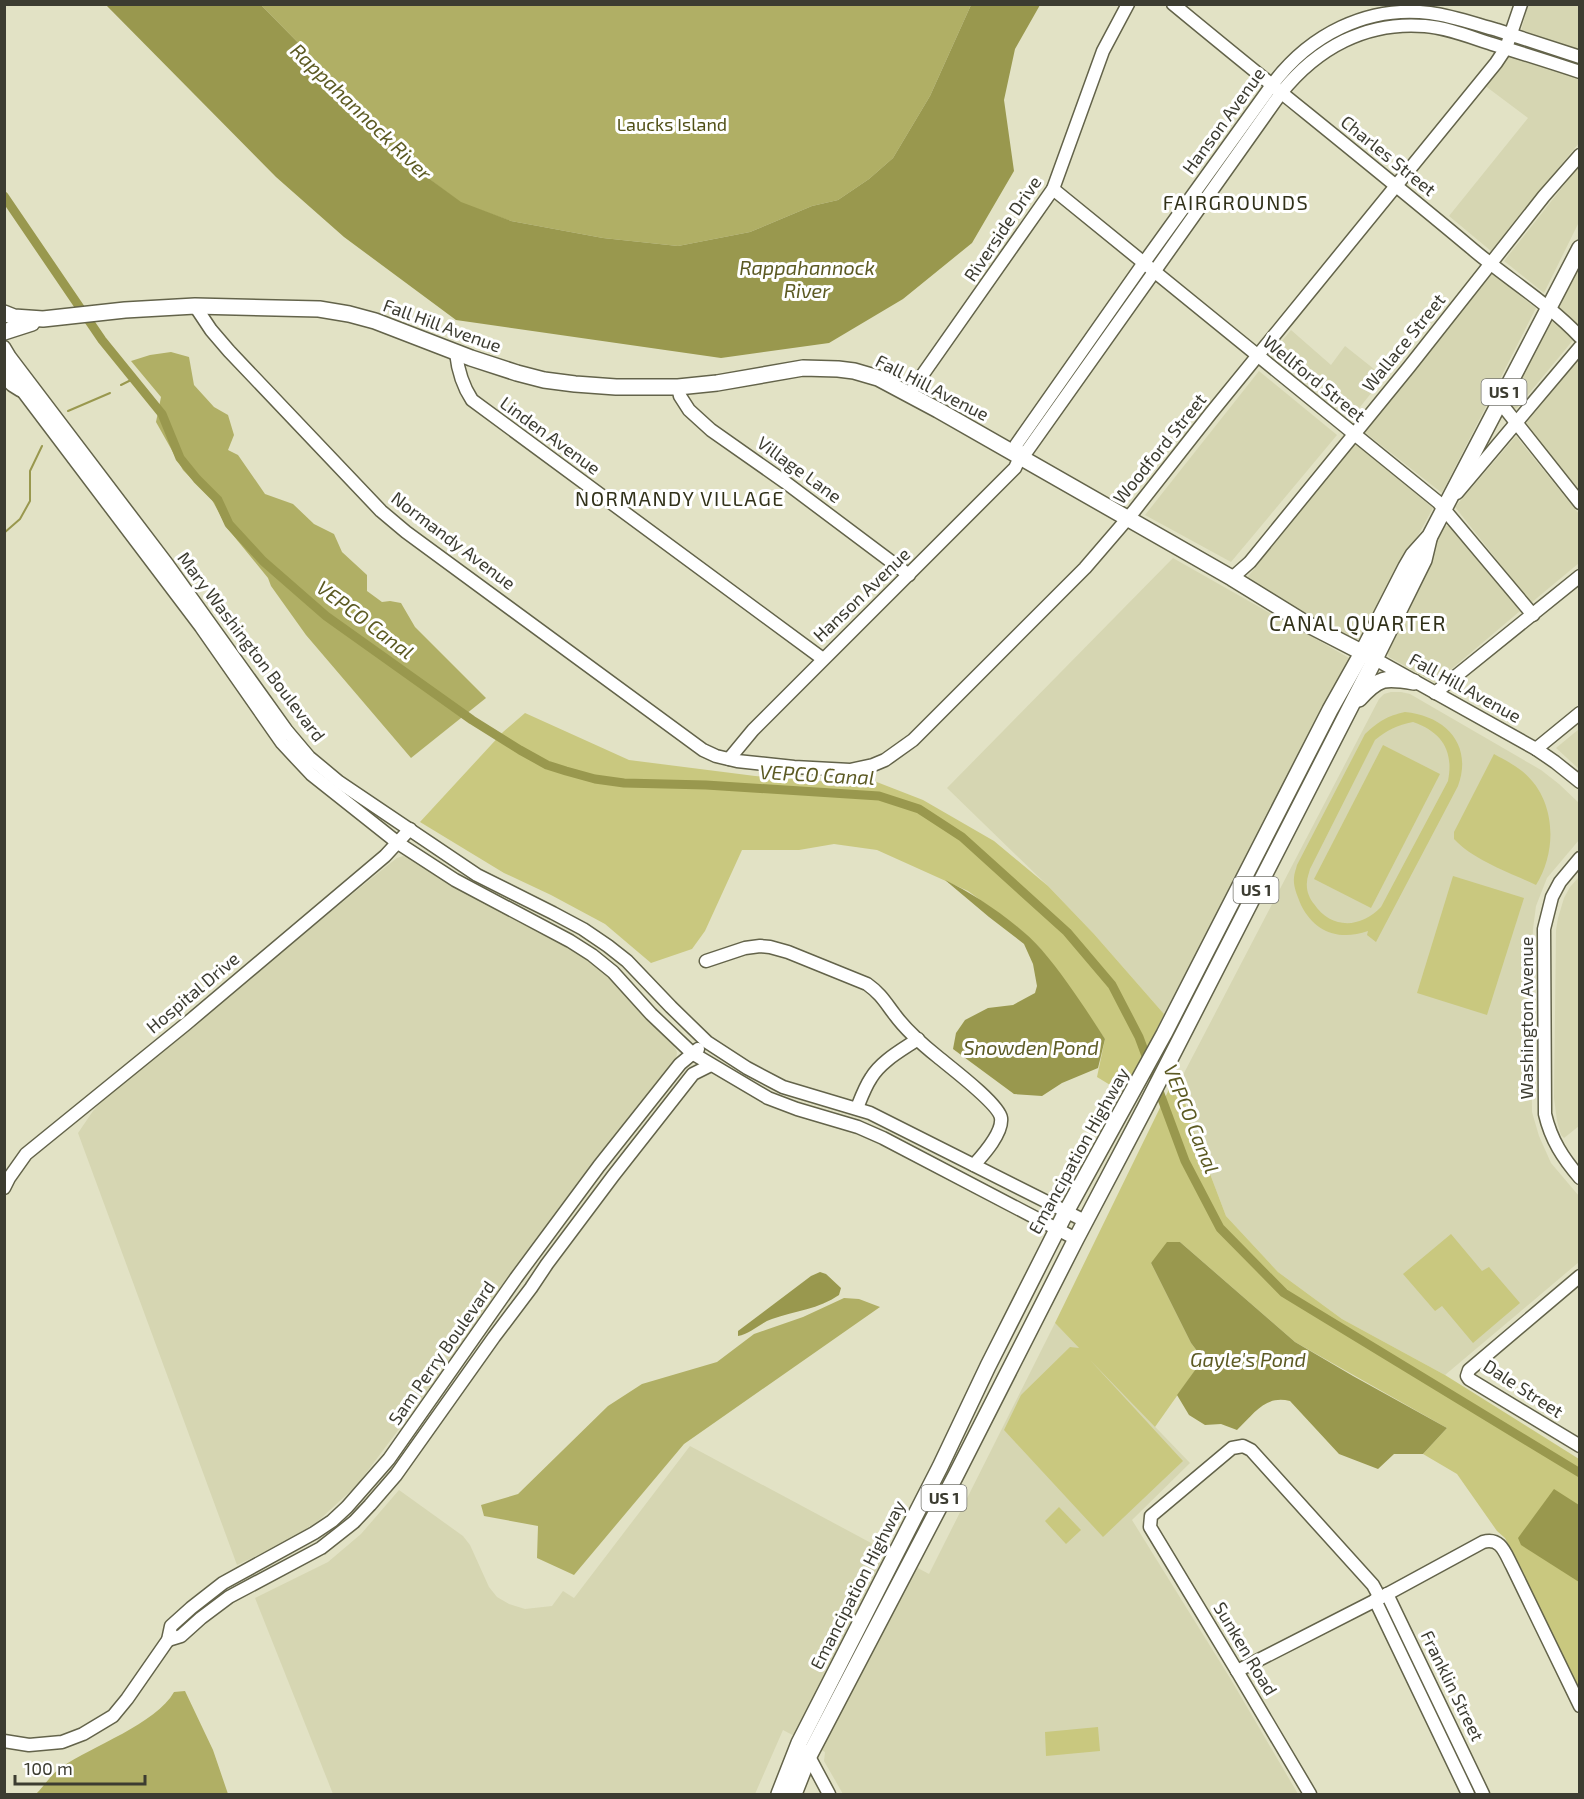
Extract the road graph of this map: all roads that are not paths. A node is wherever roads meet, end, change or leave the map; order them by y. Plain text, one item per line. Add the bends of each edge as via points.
1 (1128, 4) edge
2 (1173, 4) edge
3 (1521, 4) edge
4 (1511, 35) junction
5 (1506, 48) junction
6 (1580, 57) edge
7 (1580, 72) edge
8 (1277, 89) junction
9 (1580, 155) edge
10 (1397, 186) junction
11 (1053, 189) junction
12 (1580, 249) edge
13 (1143, 264) junction
14 (1491, 264) junction
15 (1154, 273) junction
16 (195, 306) junction
17 (1548, 307) junction
18 (4, 314) edge
19 (48, 318) junction
20 (4, 332) edge
21 (1580, 337) edge
22 (4, 347) edge
23 (1580, 347) edge
24 (456, 352) junction
25 (1257, 356) junction
26 (4, 366) edge
27 (4, 375) edge
28 (678, 387) junction
29 (21, 388) junction
30 (909, 394) junction
31 (1499, 401) junction
32 (1516, 423) junction
33 (1353, 434) junction
34 (1020, 456) junction
35 (1580, 503) edge
36 (1444, 508) junction
37 (1127, 519) junction
38 (909, 575) junction
39 (1580, 576) edge
40 (1232, 579) junction
41 (1533, 615) junction
42 (1368, 656) junction
43 (823, 659) junction
44 (1414, 682) junction
45 (1435, 693) junction
46 (1580, 713) edge
47 (1345, 715) junction
48 (1536, 749) junction
49 (729, 759) junction
50 (1580, 782) edge
51 (410, 829) junction
52 (398, 843) junction
53 (1580, 858) edge
54 (706, 961) dead end
55 (918, 1039) junction
56 (707, 1042) junction
57 (692, 1053) junction
58 (711, 1065) junction
59 (857, 1108) junction
60 (974, 1166) junction
61 (1580, 1178) edge
62 (4, 1188) edge
63 (1066, 1212) junction
64 (1085, 1221) junction
65 (1058, 1229) junction
66 (1076, 1239) junction
67 (1580, 1276) edge
68 (1580, 1446) edge
69 (1251, 1450) joint
70 (1381, 1597) junction
71 (168, 1640) junction
72 (1237, 1671) junction
73 (1580, 1706) edge
74 (4, 1741) edge
75 (802, 1749) junction
76 (778, 1794) edge
77 (794, 1794) edge
78 (830, 1794) edge
79 (1310, 1794) edge
80 (1468, 1794) edge
81 (1483, 1794) edge

1 - 11 street, Riverside Drive via 1103,51
2 - 8 street, Charles Street
3 - 4 street, Woodford Street
4 - 5 street, Woodford Street
4 - 6 street, Hanson Avenue
4 - 8 street, Hanson Avenue via 1431,13 1377,15 1347,24 1318,40 1297,56
5 - 7 street, Hanson Avenue
5 - 8 street, Hanson Avenue via 1436,27 1378,29 1325,51
5 - 10 street, Woodford Street
8 - 10 street, Charles Street
8 - 13 street, Hanson Avenue
8 - 15 street, Hanson Avenue
9 - 14 street, Wallace Street
10 - 14 street, Charles Street
10 - 25 street, Woodford Street
11 - 13 street, Wellford Street
11 - 30 street, Riverside Drive
12 - 17 main road, Emancipation Highway / US 1
13 - 15 street, Wellford Street
13 - 34 street, Hanson Avenue via 1016,445
14 - 17 street, Charles Street
14 - 33 street, Wallace Street
15 - 25 street, Wellford Street
15 - 34 street, Hanson Avenue
16 - 19 main road, Fall Hill Avenue
16 - 24 main road, Fall Hill Avenue via 319,309 349,314
16 - 49 street, Normandy Avenue via 229,351 381,511 703,750
17 - 21 street, Charles Street
17 - 31 main road, Emancipation Highway / US 1
18 - 19 main road, Fall Hill Avenue
19 - 20 main road, Fall Hill Avenue
22 - 51 street, Mary Washington Boulevard via 294,740 339,782
23 - 32 street
24 - 28 main road, Fall Hill Avenue via 543,380 616,387
24 - 43 street, Linden Avenue via 461,380 472,400
25 - 33 street, Wellford Street
25 - 37 street, Woodford Street
26 - 29 street, Mary Washington Boulevard
27 - 29 main road
28 - 30 main road, Fall Hill Avenue via 817,368 854,371
28 - 38 street, Village Lane via 689,410 711,430
29 - 52 street, Mary Washington Boulevard via 201,627 285,746 311,774
30 - 34 main road, Fall Hill Avenue
31 - 32 street
31 - 36 main road, Emancipation Highway / US 1
32 - 35 street
32 - 36 street
33 - 36 street, Wellford Street
33 - 40 street, Wallace Street
34 - 37 main road, Fall Hill Avenue
34 - 38 street, Hanson Avenue via 1015,468
36 - 41 street, Wellford Street
36 - 42 main road, Emancipation Highway / US 1 via 1430,536 1406,567
37 - 40 main road, Fall Hill Avenue
37 - 49 street, Woodford Street via 1060,594 894,755 850,770
38 - 43 street, Hanson Avenue
39 - 41 street
40 - 42 main road, Fall Hill Avenue
41 - 45 street
42 - 44 street, Fall Hill Avenue
42 - 47 main road, Emancipation Highway / US 1
42 - 63 main road, Emancipation Highway / US 1 via 1279,809 1164,1034
43 - 49 street, Hanson Avenue
44 - 45 street, Fall Hill Avenue
44 - 47 main road via 1392,678 1380,681
45 - 48 street, Fall Hill Avenue
46 - 48 street
47 - 64 main road, Emancipation Highway / US 1
48 - 50 street, Fall Hill Avenue
51 - 52 street, Hospital Drive
51 - 56 street, Mary Washington Boulevard via 477,875 553,912 608,946
52 - 57 street, Mary Washington Boulevard via 455,880 592,955
52 - 62 street, Hospital Drive via 26,1154
53 - 61 street, Washington Avenue via 1560,882 1544,929 1545,1114 1562,1157
54 - 55 street via 760,946 788,952 867,984
55 - 59 street via 881,1065
55 - 60 street via 969,1082 999,1114 1000,1125 990,1146
56 - 57 street, Sam Perry Boulevard
56 - 59 street, Mary Washington Boulevard via 783,1087
57 - 58 street, Mary Washington Boulevard
57 - 71 street, Sam Perry Boulevard via 599,1166 363,1490 323,1527 223,1582 171,1626
58 - 65 street, Mary Washington Boulevard via 768,1098 883,1138
58 - 71 street, Sam Perry Boulevard via 693,1074 613,1176 396,1475 354,1522 321,1548 229,1597 181,1636
59 - 60 street, Mary Washington Boulevard
60 - 63 street, Mary Washington Boulevard
63 - 64 street, Mary Washington Boulevard
63 - 65 main road, Emancipation Highway / US 1
64 - 66 main road, Emancipation Highway / US 1
65 - 66 street, Mary Washington Boulevard
65 - 75 main road, Emancipation Highway / US 1
66 - 75 main road, Emancipation Highway / US 1 via 951,1485
67 - 68 street, Dale Street via 1469,1370 1467,1376
69 - 70 street, Franklin Street
69 - 72 street, Sunken Road via 1243,1446 1232,1448 1153,1513 1149,1521
70 - 72 street
70 - 73 street via 1483,1542 1498,1543
70 - 80 street, Franklin Street
70 - 81 street, Franklin Street
71 - 74 street, Sam Perry Boulevard via 119,1709 94,1728 57,1743 23,1745
72 - 79 street, Sunken Road
75 - 76 main road, Emancipation Highway / US 1
75 - 77 main road, Emancipation Highway / US 1
75 - 78 street

